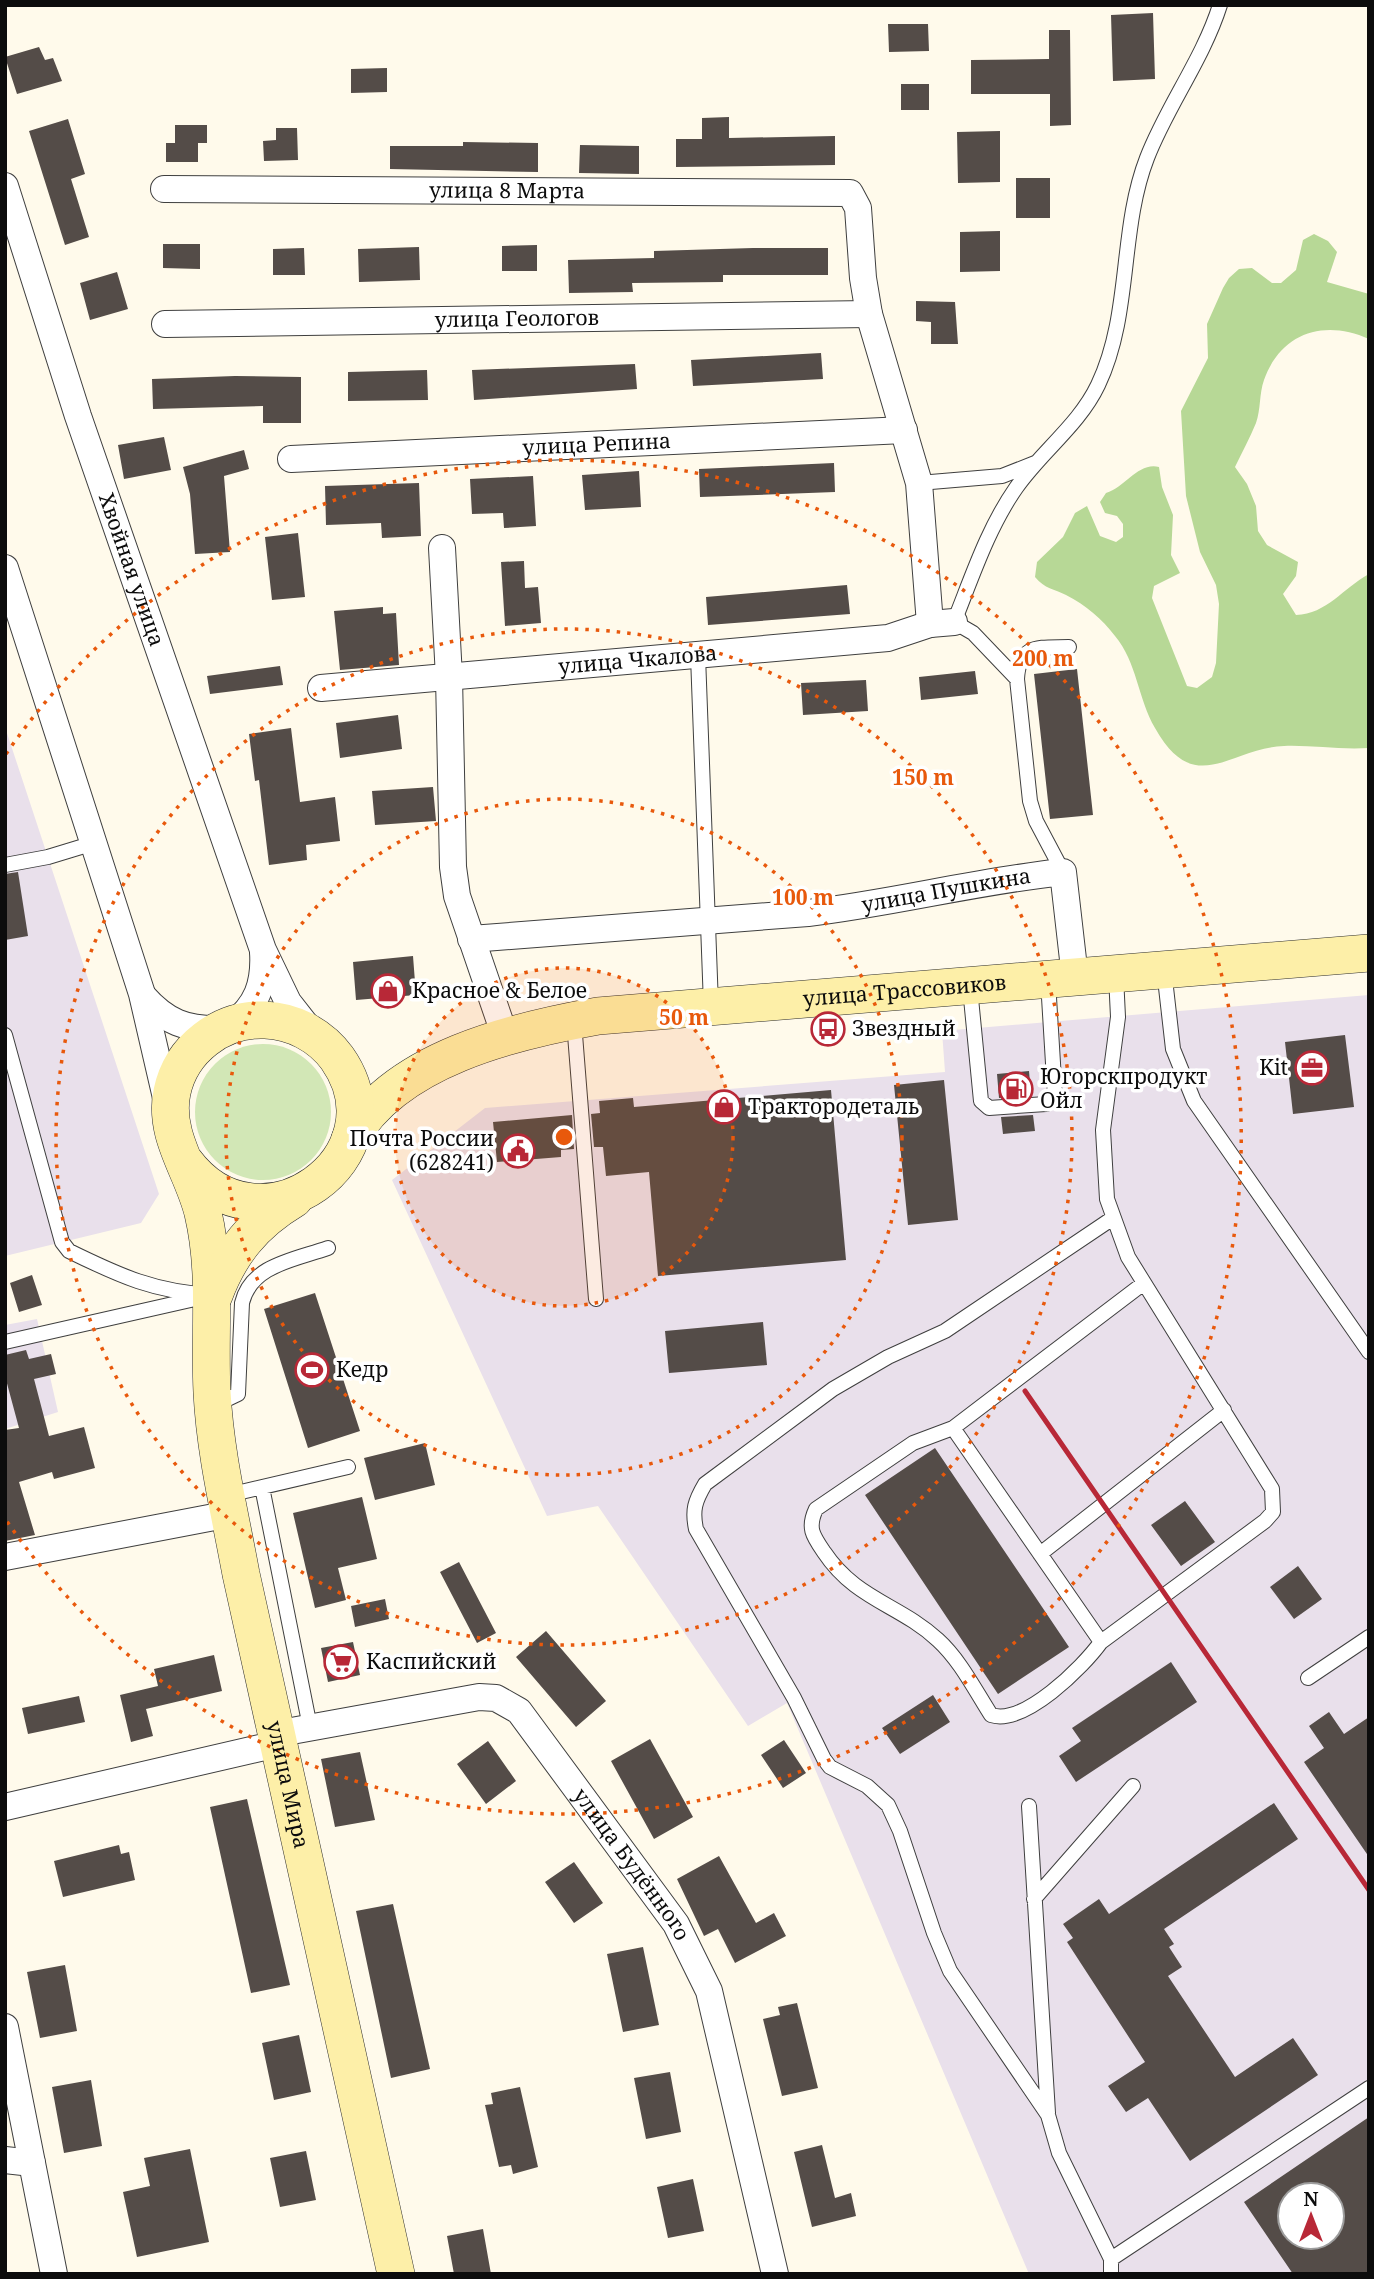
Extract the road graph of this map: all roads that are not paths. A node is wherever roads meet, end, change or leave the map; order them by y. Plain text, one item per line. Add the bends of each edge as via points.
1 (1220, 5) edge
2 (5, 186) edge
3 (164, 189) dead end
4 (869, 314) junction
5 (165, 324) dead end
6 (904, 430) junction
7 (291, 459) dead end
8 (1036, 463) junction
9 (919, 483) junction
10 (442, 548) dead end
11 (5, 568) edge
12 (942, 623) junction
13 (17, 641) edge
14 (1069, 647) dead end
15 (698, 656) junction
16 (449, 677) junction
17 (1017, 679) junction
18 (321, 688) dead end
19 (94, 843) junction
20 (5, 865) edge
21 (1063, 872) junction
22 (706, 922) junction
23 (471, 939) junction
24 (263, 950) junction
25 (1369, 953) edge
26 (1164, 970) junction
27 (1116, 974) junction
28 (1062, 978) junction
29 (970, 986) junction
30 (142, 994) junction
31 (711, 1006) junction
32 (573, 1020) junction
33 (226, 1027) junction
34 (5, 1035) edge
35 (506, 1039) junction
36 (324, 1044) junction
37 (446, 1059) junction
38 (170, 1116) junction
39 (346, 1147) junction
40 (185, 1162) junction
41 (309, 1190) junction
42 (1113, 1218) junction
43 (328, 1248) dead end
44 (1144, 1283) junction
45 (214, 1295) junction
46 (596, 1299) dead end
47 (5, 1342) edge
48 (1369, 1352) edge
49 (213, 1406) junction
50 (1224, 1410) junction
51 (953, 1428) junction
52 (348, 1467) dead end
53 (262, 1487) junction
54 (228, 1504) junction
55 (1040, 1554) junction
56 (5, 1557) edge
57 (1369, 1637) edge
58 (1101, 1642) junction
59 (1308, 1678) dead end
60 (287, 1735) junction
61 (1133, 1786) dead end
62 (1029, 1806) dead end
63 (5, 1807) edge
64 (1034, 1899) junction
65 (5, 2027) edge
66 (1369, 2088) edge
67 (1048, 2115) junction
68 (5, 2160) edge
69 (32, 2163) junction
70 (1111, 2267) edge
71 (54, 2274) edge
72 (396, 2274) edge
73 (775, 2274) edge

1 - 8 lane via 1146,159 1113,349 1098,387 1075,421
2 - 24 street, Хвойная улица via 78,416
3 - 4 street, улица 8 Марта via 850,193 858,208
4 - 5 street, улица Геологов
4 - 6 street
6 - 7 street, улица Репина
6 - 9 street
8 - 9 lane via 1002,476
8 - 12 lane via 1015,489
9 - 12 street
10 - 16 street
11 - 13 street
12 - 15 street, улица Чкалова via 888,638
12 - 17 lane via 973,633
13 - 19 street
14 - 17 lane via 1026,652 1018,662
15 - 16 street, улица Чкалова
15 - 22 lane
16 - 18 street, улица Чкалова
16 - 23 street via 453,867
17 - 21 lane via 1031,801 1036,821
19 - 20 lane
19 - 30 street
21 - 22 street, улица Пушкина via 1004,878 853,908
21 - 28 street
22 - 23 street, улица Пушкина
22 - 31 lane
23 - 35 street
24 - 33 street via 257,998 251,1009
24 - 36 street, Хвойная улица via 297,1016
25 - 26 main road, улица Трассовиков
26 - 27 main road, улица Трассовиков
26 - 48 lane via 1173,1049 1194,1101
27 - 28 main road, улица Трассовиков
27 - 42 lane via 1118,1017 1102,1130 1103,1168
28 - 29 main road, улица Трассовиков
28 - 29 lane via 1055,1096 1046,1104 1035,1105 989,1108 981,1101
29 - 31 main road, улица Трассовиков
30 - 33 street via 180,1026
30 - 38 street
31 - 32 main road, улица Трассовиков
32 - 35 main road, улица Трассовиков
32 - 46 lane
33 - 36 main road via 274,1021 299,1027
33 - 38 main road via 202,1042 183,1065 174,1086
34 - 45 lane via 62,1242 69,1251 133,1281 173,1293
35 - 37 main road, улица Трассовиков
36 - 37 main road via 366,1065
36 - 39 main road via 344,1070 353,1097
37 - 39 main road via 413,1074 379,1100
38 - 40 main road
39 - 41 main road via 329,1174
40 - 41 main road via 213,1189 241,1200 272,1202
40 - 45 main road via 202,1210
41 - 45 main road via 243,1239
42 - 44 lane
42 - 67 lane via 945,1331 834,1389 705,1484 694,1501 693,1513 696,1529 824,1759 888,1805 950,1971
43 - 49 lane via 262,1271 253,1279 242,1303 238,1394
44 - 50 lane
44 - 51 lane
45 - 47 lane
45 - 49 main road, улица Мира
49 - 54 main road, улица Мира
50 - 55 lane
50 - 58 lane via 1272,1489 1273,1512
51 - 55 lane
51 - 58 lane via 912,1443 816,1509 810,1529 838,1573 936,1637 991,1715 1012,1716 1032,1704 1082,1667
52 - 53 lane
53 - 54 lane
53 - 60 lane
54 - 56 street
54 - 60 main road, улица Мира
55 - 58 lane
57 - 59 lane
60 - 63 street, улица Будённого
60 - 72 main road, улица Мира
60 - 73 street, улица Будённого via 479,1697 496,1698 519,1711 676,1924 709,1990
61 - 64 lane
62 - 64 lane
64 - 67 lane
65 - 69 street
66 - 70 lane
67 - 70 lane via 1059,2153
68 - 69 street
69 - 71 street

